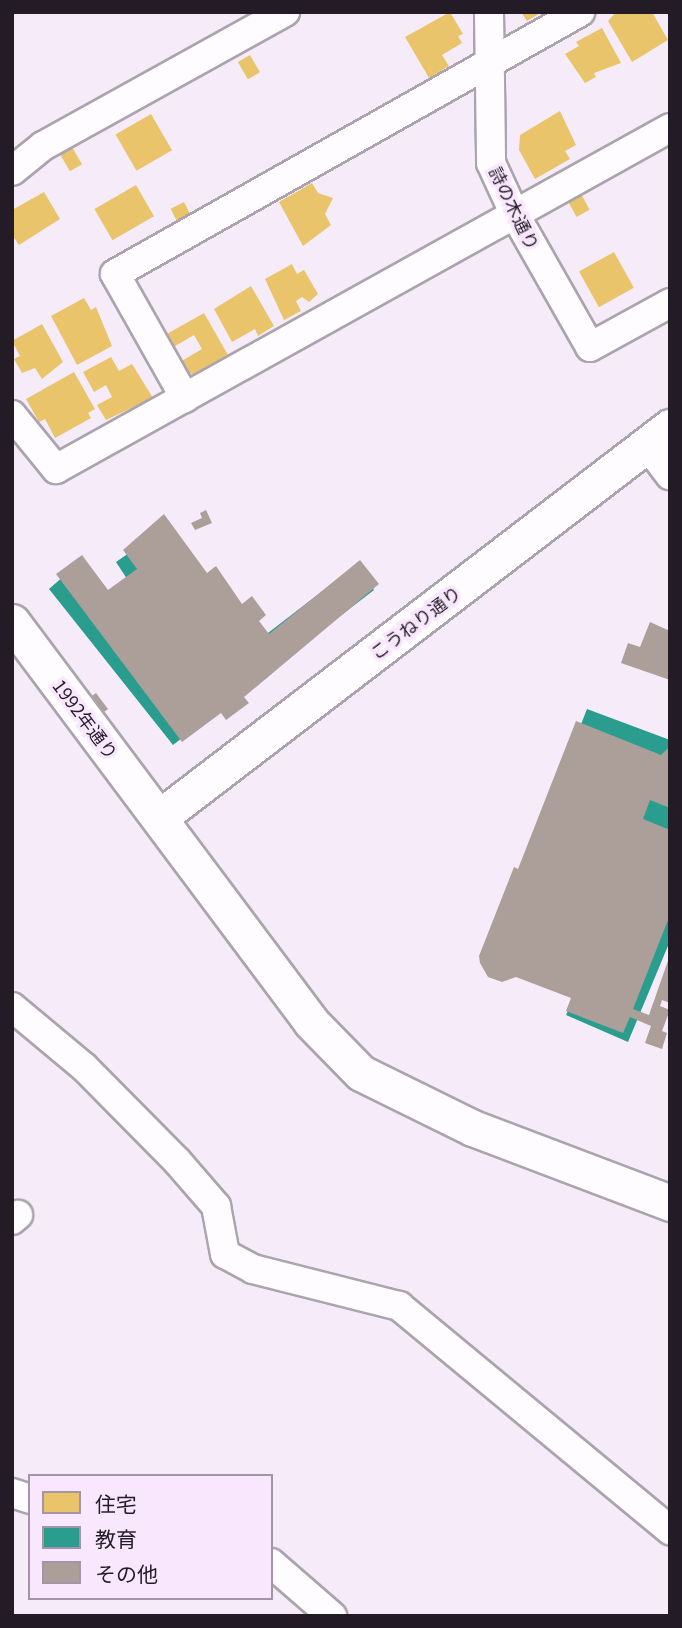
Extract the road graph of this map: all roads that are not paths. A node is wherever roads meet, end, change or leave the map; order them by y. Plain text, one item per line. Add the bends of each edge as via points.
1 (285, 12) edge
2 (489, 12) edge
3 (580, 12) edge
4 (490, 59) junction
5 (670, 128) edge
6 (12, 171) edge
7 (514, 213) junction
8 (670, 303) edge
9 (185, 398) junction
10 (12, 415) edge
11 (658, 436) edge
12 (670, 475) edge
13 (12, 622) edge
14 (160, 817) junction
15 (12, 1007) edge
16 (670, 1203) edge
17 (670, 1530) edge
18 (273, 1565) edge
19 (332, 1616) edge

1 - 6 street via 43,146
2 - 4 street, 詩の木通り
3 - 4 street
4 - 7 street, 詩の木通り via 491,163
4 - 9 street via 115,274
5 - 7 street
7 - 8 street, 詩の木通り via 590,347
7 - 9 street
9 - 10 street via 56,469
11 - 12 street
11 - 14 street, こうねり通り
13 - 14 street, 1992年通り
14 - 16 street, 1992年通り via 311,1022 361,1073 473,1128
15 - 17 street via 84,1067 193,1179 216,1206 226,1254 253,1269 399,1306
18 - 19 street

